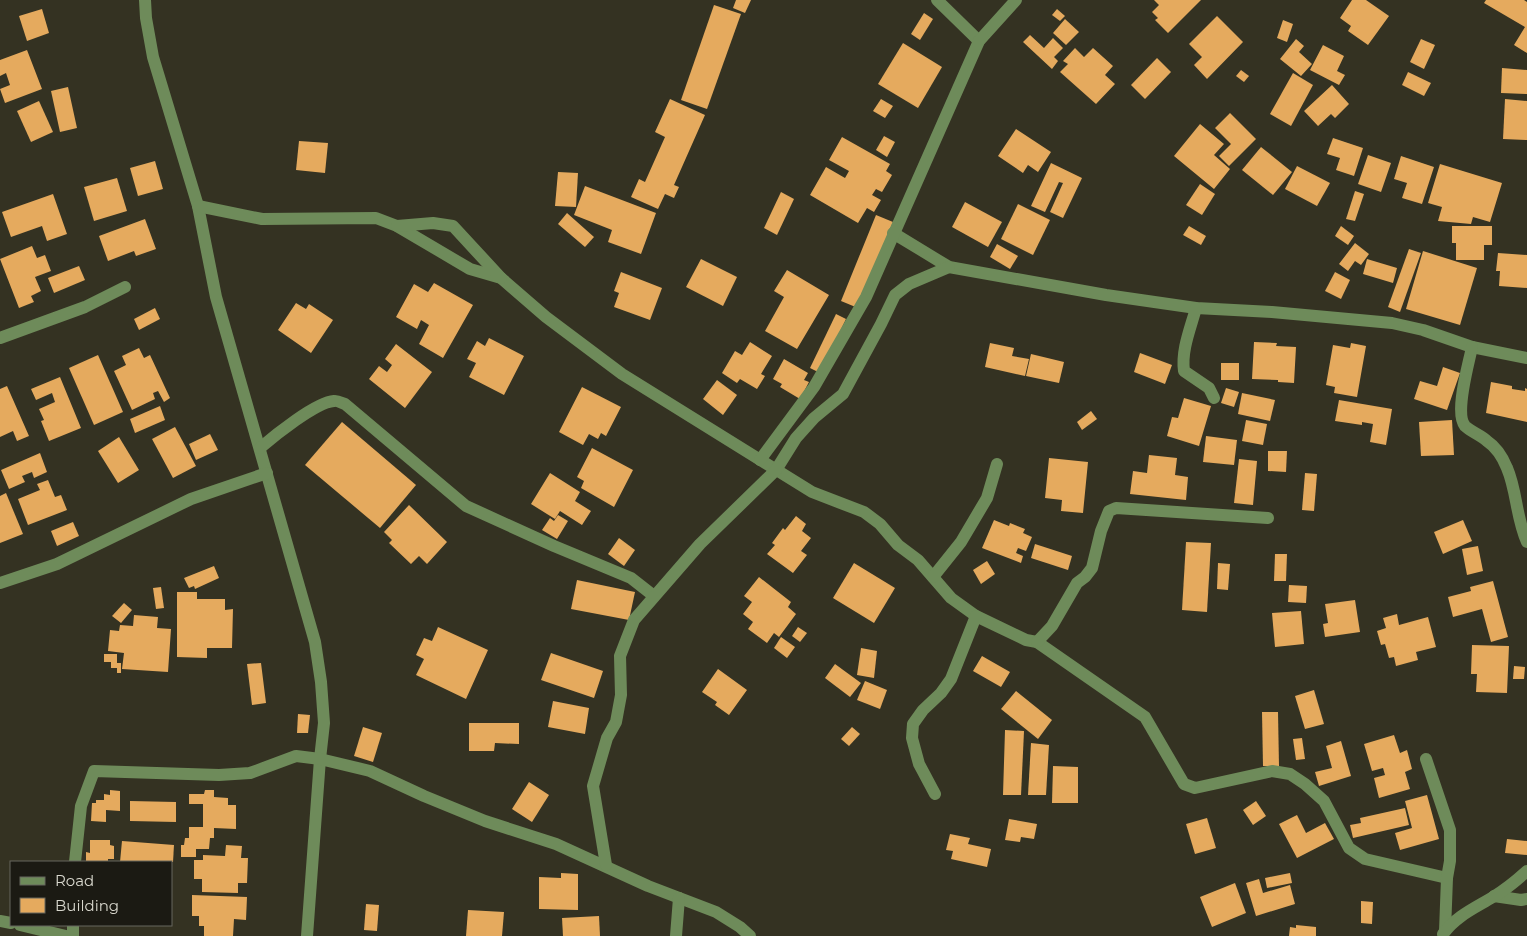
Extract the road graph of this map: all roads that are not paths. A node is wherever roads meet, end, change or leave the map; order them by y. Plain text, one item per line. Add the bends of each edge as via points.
1 (145, 0) edge
2 (937, 0) edge
3 (1016, 0) edge
4 (979, 41) junction
5 (198, 206) junction
6 (397, 226) junction
7 (894, 233) junction
8 (949, 267) junction
9 (501, 278) junction
10 (125, 287) dead end
11 (1196, 308) junction
12 (0, 338) edge
13 (1472, 347) junction
14 (1527, 358) edge
15 (1214, 398) dead end
16 (260, 448) junction
17 (760, 460) junction
18 (997, 464) dead end
19 (776, 470) junction
20 (267, 473) junction
21 (1268, 518) dead end
22 (1527, 542) edge
23 (933, 577) junction
24 (0, 583) edge
25 (654, 596) junction
26 (976, 616) junction
27 (1037, 642) junction
28 (320, 759) junction
29 (1426, 759) dead end
30 (935, 794) dead end
31 (75, 861) edge
32 (606, 865) junction
33 (1527, 871) edge
34 (1447, 878) junction
35 (1494, 896) junction
36 (679, 898) junction
37 (1527, 900) edge
38 (24, 926) edge
39 (1444, 934) edge
40 (66, 936) edge
41 (307, 936) edge
42 (676, 936) edge
43 (750, 936) edge

1 - 5 street via 152,57
2 - 4 street
3 - 4 street
4 - 7 street
5 - 6 street via 262,219 376,218
5 - 16 street via 216,297
6 - 9 street via 470,269
6 - 9 street via 433,223 454,226
7 - 8 street
7 - 17 street via 866,298 814,387
8 - 11 street
8 - 19 street via 909,284 895,295 843,394 796,438
9 - 17 street via 546,317 622,374
10 - 12 street via 85,307
11 - 13 street via 1392,323
11 - 15 street via 1187,338 1184,370 1209,388
13 - 14 street
13 - 22 street via 1461,416 1465,425 1500,454 1508,469 1518,519
16 - 20 street
16 - 25 street via 291,423 320,406 334,401 345,404 466,506 632,578
17 - 19 street
18 - 23 street via 987,498 961,542
19 - 23 street via 812,492 864,512
19 - 25 street via 700,544
20 - 24 street via 191,499 56,564
20 - 28 street via 315,642 324,723
21 - 27 street via 1116,508 1109,511 1092,568 1076,583 1052,626
23 - 26 street via 951,598
25 - 32 street via 634,620 620,656 621,695 616,722 607,738 593,786
26 - 27 street
26 - 30 street via 951,679 913,724 912,738 919,764
27 - 34 street via 1145,717 1184,784 1195,788 1272,771 1290,774 1324,801 1348,848 1365,859
28 - 31 street via 296,756 250,773 219,775 94,771 81,806
28 - 32 street via 370,771 468,814
28 - 41 street
29 - 34 street via 1450,830
32 - 36 street
33 - 35 street
34 - 39 street
35 - 37 street
35 - 39 street via 1459,917
36 - 42 street
36 - 43 street via 716,912
38 - 40 street

